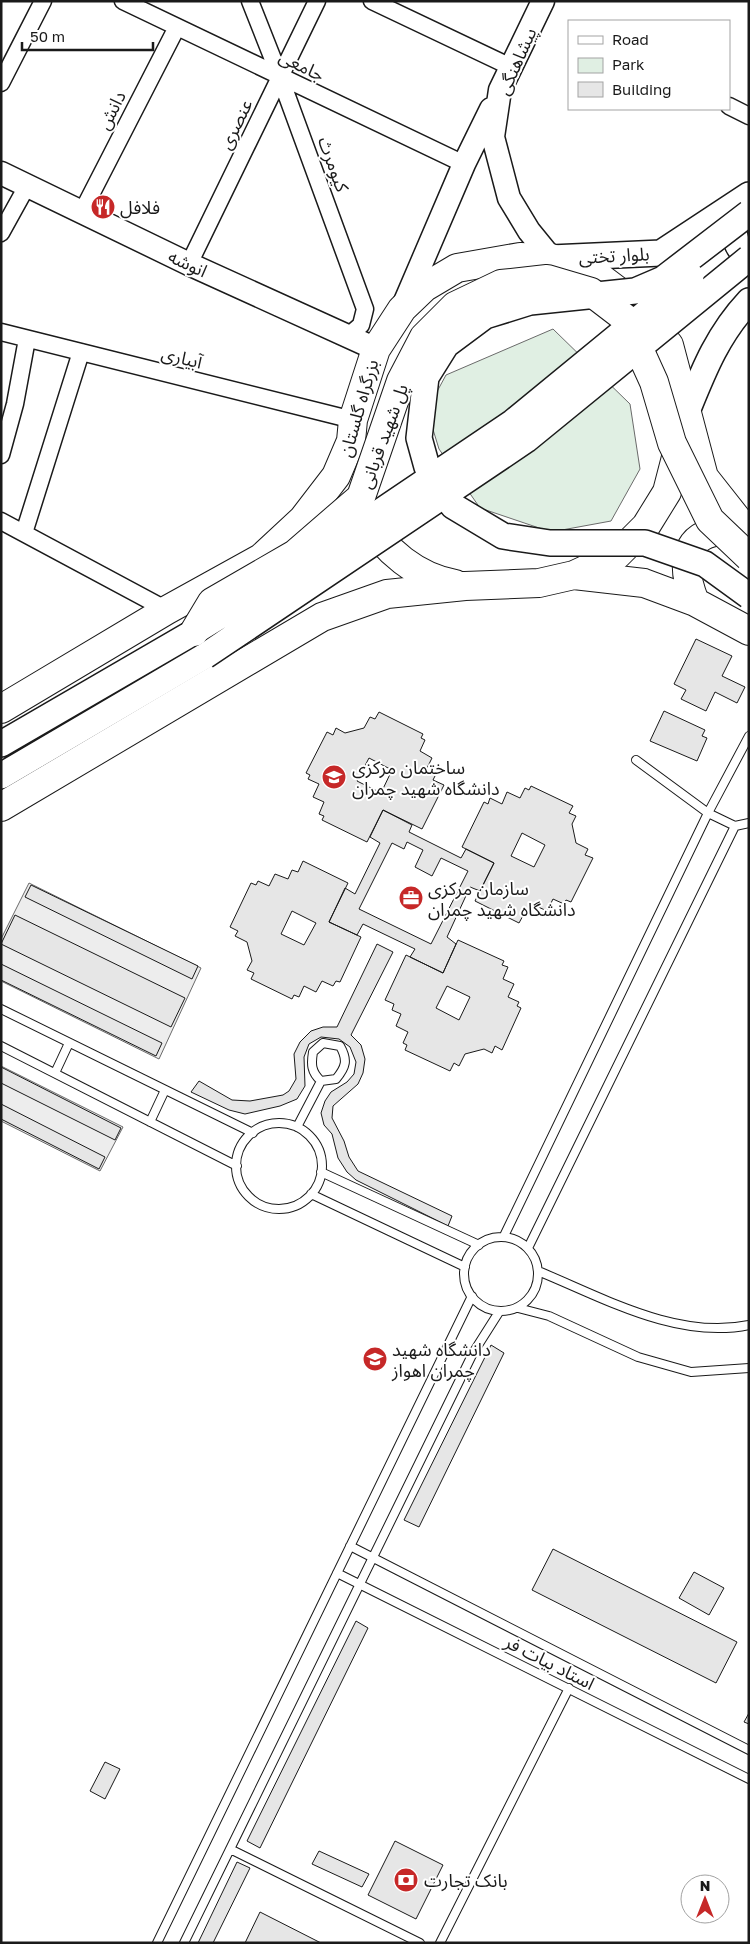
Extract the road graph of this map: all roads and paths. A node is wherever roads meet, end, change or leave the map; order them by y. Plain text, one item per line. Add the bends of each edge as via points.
1 (43, 1) edge
2 (123, 1) edge
3 (250, 1) edge
4 (317, 1) edge
5 (372, 1) edge
6 (543, 1) edge
7 (177, 27) junction
8 (511, 67) junction
9 (280, 77) junction
10 (1, 84) edge
11 (500, 90) junction
12 (730, 106) edge
13 (749, 116) edge
14 (464, 164) junction
15 (1, 173) edge
16 (27, 186) junction
17 (748, 201) edge
18 (82, 212) junction
19 (749, 229) edge
20 (1, 233) edge
21 (552, 258) junction
22 (749, 258) edge
23 (189, 264) junction
24 (749, 301) edge
25 (402, 310) junction
26 (1, 332) edge
27 (347, 337) junction
28 (27, 339) junction
29 (376, 349) junction
30 (81, 352) junction
31 (8, 403) edge
32 (686, 414) junction
33 (352, 431) junction
34 (1, 455) edge
35 (1, 521) edge
36 (24, 533) junction
37 (748, 541) edge
38 (574, 576) junction
39 (465, 586) junction
40 (749, 596) edge
41 (695, 602) junction
42 (167, 610) junction
43 (749, 631) edge
44 (200, 644) junction
45 (1, 709) edge
46 (749, 736) edge
47 (1, 744) edge
48 (636, 760) dead end
49 (1, 776) edge
50 (1, 807) edge
51 (708, 813) junction
52 (749, 823) edge
53 (735, 826) junction
54 (1, 1010) edge
55 (69, 1042) junction
56 (1, 1046) edge
57 (55, 1073) junction
58 (320, 1081) junction
59 (165, 1090) junction
60 (150, 1122) junction
61 (297, 1127) junction
62 (253, 1133) junction
63 (237, 1166) junction
64 (321, 1172) junction
65 (311, 1194) junction
66 (504, 1236) junction
67 (479, 1245) junction
68 (528, 1248) junction
69 (465, 1267) junction
70 (538, 1271) junction
71 (472, 1296) junction
72 (518, 1308) junction
73 (499, 1312) junction
74 (749, 1325) edge
75 (749, 1368) edge
76 (350, 1546) junction
77 (373, 1558) junction
78 (337, 1573) junction
79 (360, 1584) junction
80 (570, 1688) junction
81 (749, 1750) edge
82 (749, 1779) edge
83 (230, 1848) junction
84 (157, 1943) edge
85 (184, 1943) edge
86 (420, 1943) edge
87 (440, 1943) edge

1 - 10 street
2 - 7 street, جامعی
3 - 9 street, کیومرث
4 - 9 street, عنصری
5 - 8 street
6 - 8 street, پیشاهنگی
7 - 9 street, جامعی
7 - 18 street, دانش
8 - 11 street, پیشاهنگی
9 - 14 street, جامعی
9 - 23 street, عنصری
9 - 27 street, کیومرث via 365,309 361,325
11 - 14 street
11 - 21 street, پیشاهنگی via 493,137 509,198 529,231
12 - 13 street
14 - 25 street
15 - 16 street, انوشه
16 - 18 street, انوشه
16 - 20 street
17 - 21 main road, بلوار تختی via 661,253
17 - 22 main road via 736,213 734,231 740,249
17 - 40 main road, پل شهید قربانی, bridge via 663,279 635,291 530,302 485,316 446,345 426,377 420,438 428,467 452,506 503,536 550,543 645,543 705,564
18 - 23 street, انوشه
19 - 44 main road, پل شهید قربانی, bridge via 513,422 297,568
21 - 25 highway, بزرگراه گلستان via 520,257 456,268 426,287
21 - 32 highway, بزرگراه گلستان via 598,276 638,306 669,345
22 - 44 main road, bridge via 526,440
23 - 27 street, انوشه
24 - 32 main road via 712,352
25 - 29 highway, بزرگراه گلستان
26 - 28 street, آبیاری
27 - 29 street, انوشه
28 - 30 street, آبیاری
28 - 31 street
29 - 33 highway, بزرگراه گلستان
30 - 33 street, آبیاری
30 - 36 street
31 - 34 street
32 - 37 highway, بزرگراه گلستان via 704,477
32 - 38 highway via 667,492 646,526 617,555
33 - 39 highway via 352,476 356,493 380,538 418,570 448,583
33 - 42 highway, بزرگراه گلستان via 336,476 302,519 262,558
35 - 36 street
36 - 42 street
37 - 41 highway via 731,530 704,536 692,545 686,559 687,582
37 - 44 highway, پل شهید قربانی, bridge via 710,520 672,443 654,382 625,318 591,292 547,279 501,284 455,306 424,337 402,381 361,497 295,554 212,602
38 - 39 highway via 539,583
38 - 41 highway via 644,583
39 - 50 highway via 387,594 322,617
41 - 43 highway
42 - 45 highway, بزرگراه گلستان
44 - 47 main road
44 - 49 main road
46 - 51 lane
48 - 51 lane
51 - 53 lane
51 - 66 lane
52 - 53 lane
53 - 68 lane
54 - 55 lane
55 - 57 lane
55 - 59 lane
56 - 57 lane
57 - 60 lane
58 - 58 lane via 336,1079 345,1068 346,1056 340,1046 323,1043 312,1052 314,1075
58 - 61 lane
59 - 60 lane
59 - 62 lane
60 - 63 lane
61 - 62 lane via 281,1123 261,1127
61 - 64 lane via 316,1143 323,1162
62 - 63 lane via 244,1140 236,1159
63 - 65 lane via 238,1180 249,1197 267,1208 288,1208 307,1200
64 - 65 lane via 319,1183
64 - 67 lane
65 - 69 lane
66 - 67 lane via 485,1240
66 - 68 lane via 523,1242
67 - 69 lane via 470,1252
68 - 70 lane via 536,1258
69 - 71 lane via 467,1290
70 - 72 lane via 540,1277 533,1295
70 - 74 lane via 681,1326 727,1329
71 - 73 lane via 480,1306
71 - 76 lane
72 - 73 lane
72 - 75 lane via 549,1316 638,1357 691,1372
73 - 77 lane via 473,1353
76 - 77 lane, استاد بیات فر
76 - 78 lane
77 - 79 lane
77 - 81 lane, استاد بیات فر
78 - 79 lane, استاد بیات فر
78 - 84 lane
79 - 80 lane, استاد بیات فر
79 - 83 lane
80 - 82 lane, استاد بیات فر
80 - 87 lane
83 - 85 lane
83 - 86 lane

